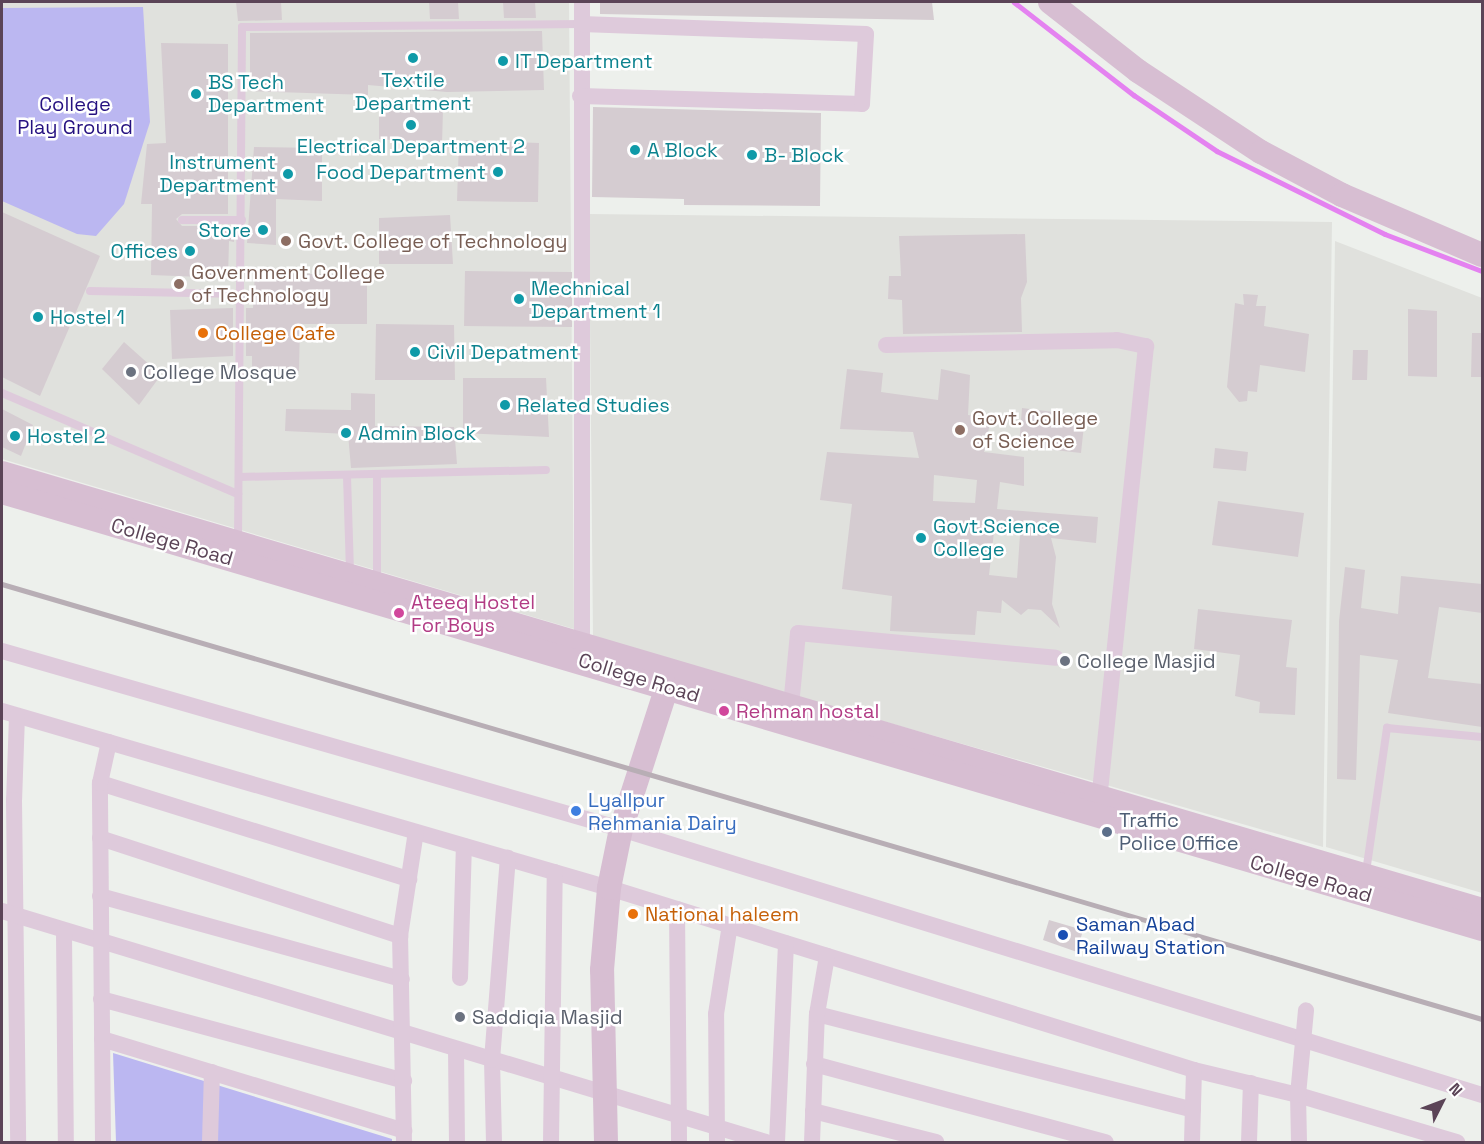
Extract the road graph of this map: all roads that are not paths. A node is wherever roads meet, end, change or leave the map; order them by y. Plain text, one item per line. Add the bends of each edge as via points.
1 (582, 2) edge
2 (1050, 2) edge
3 (581, 24) junction
4 (580, 96) junction
5 (182, 220) dead end
6 (242, 220) junction
7 (1482, 255) edge
8 (90, 291) dead end
9 (241, 294) junction
10 (886, 345) dead end
11 (2, 393) edge
12 (546, 470) dead end
13 (2, 473) edge
14 (347, 476) junction
15 (238, 477) junction
16 (377, 477) junction
17 (2, 492) edge
18 (238, 494) junction
19 (238, 551) junction
20 (350, 574) junction
21 (377, 583) junction
22 (582, 642) junction
23 (2, 651) edge
24 (1056, 658) dead end
25 (672, 688) junction
26 (790, 706) junction
27 (9, 714) edge
28 (1482, 737) edge
29 (109, 742) junction
30 (100, 783) junction
31 (1099, 798) junction
32 (626, 830) junction
33 (416, 832) junction
34 (100, 838) junction
35 (464, 846) junction
36 (508, 858) junction
37 (555, 872) junction
38 (1365, 876) junction
39 (409, 879) junction
40 (614, 889) junction
41 (100, 896) junction
42 (677, 909) junction
43 (1482, 909) edge
44 (8, 913) edge
45 (730, 925) junction
46 (1482, 929) edge
47 (64, 932) junction
48 (400, 936) junction
49 (100, 943) junction
50 (786, 943) junction
51 (827, 956) junction
52 (460, 978) dead end
53 (402, 979) junction
54 (101, 999) junction
55 (1306, 1010) dead end
56 (817, 1014) junction
57 (405, 1034) junction
58 (102, 1039) junction
59 (1301, 1040) junction
60 (456, 1049) junction
61 (492, 1060) junction
62 (814, 1064) junction
63 (1194, 1070) junction
64 (213, 1072) junction
65 (552, 1078) junction
66 (404, 1081) junction
67 (1251, 1083) junction
68 (1298, 1095) junction
69 (1482, 1095) edge
70 (610, 1096) junction
71 (1193, 1110) junction
72 (813, 1111) junction
73 (678, 1117) junction
74 (717, 1135) edge
75 (404, 1137) edge
76 (18, 1143) edge
77 (66, 1143) edge
78 (104, 1143) edge
79 (210, 1143) edge
80 (457, 1143) edge
81 (494, 1143) edge
82 (552, 1143) edge
83 (606, 1143) edge
84 (615, 1143) edge
85 (679, 1143) edge
86 (765, 1143) edge
87 (777, 1143) edge
88 (812, 1143) edge
89 (936, 1143) edge
90 (1106, 1143) edge
91 (1192, 1143) edge
92 (1249, 1143) edge
93 (1299, 1143) edge
94 (1457, 1143) edge

1 - 3 street
2 - 7 main road via 1138,71 1261,152 1342,195
3 - 4 street
3 - 4 street via 866,34 862,104
3 - 6 lane via 242,27
4 - 22 street
5 - 6 lane
6 - 9 lane
8 - 9 lane
9 - 15 lane
10 - 31 street via 1117,340 1146,346
11 - 18 lane
12 - 16 lane
13 - 19 main road, College Road
14 - 15 lane
14 - 16 lane
14 - 20 lane
15 - 18 lane
16 - 21 lane
17 - 19 main road, College Road
18 - 19 lane
19 - 20 main road, College Road
19 - 25 main road, College Road
20 - 21 main road, College Road
21 - 22 main road, College Road
22 - 26 main road, College Road
23 - 32 street
24 - 26 street via 798,633
25 - 32 main road
25 - 46 main road, College Road
26 - 31 main road, College Road
27 - 29 street
27 - 44 street
28 - 38 lane via 1387,728
29 - 30 street
29 - 33 street
30 - 34 street
30 - 39 street
31 - 38 main road, College Road
32 - 40 main road
32 - 59 street
33 - 35 street
33 - 39 street
34 - 41 street
34 - 48 street
35 - 36 street
35 - 52 street
36 - 37 street
36 - 61 street
37 - 40 street
37 - 65 street
38 - 43 main road, College Road
39 - 48 street
40 - 42 street
40 - 70 main road via 602,970
41 - 49 street
41 - 53 street
42 - 45 street
42 - 73 street
44 - 47 street
44 - 76 street
45 - 50 street
45 - 74 street via 716,1014
47 - 49 street
47 - 77 street
48 - 53 street
49 - 54 street
49 - 57 street
50 - 51 street
50 - 87 street
51 - 56 street
51 - 63 street
53 - 57 street
54 - 58 street
54 - 66 street
55 - 59 street
56 - 62 street
56 - 71 street
57 - 60 street
57 - 66 street
58 - 64 street
58 - 78 street
59 - 68 street
59 - 69 street
60 - 61 street
60 - 80 street
61 - 65 street
61 - 81 street
62 - 72 street
62 - 90 street
63 - 67 street
63 - 71 street
64 - 75 street
64 - 79 street
65 - 70 street
65 - 82 street
66 - 75 street
67 - 68 street
67 - 92 street
68 - 93 street
68 - 94 street
70 - 73 street
70 - 83 main road
70 - 84 main road
71 - 91 street
72 - 88 street
72 - 89 street
73 - 74 street
73 - 85 street
74 - 86 street

